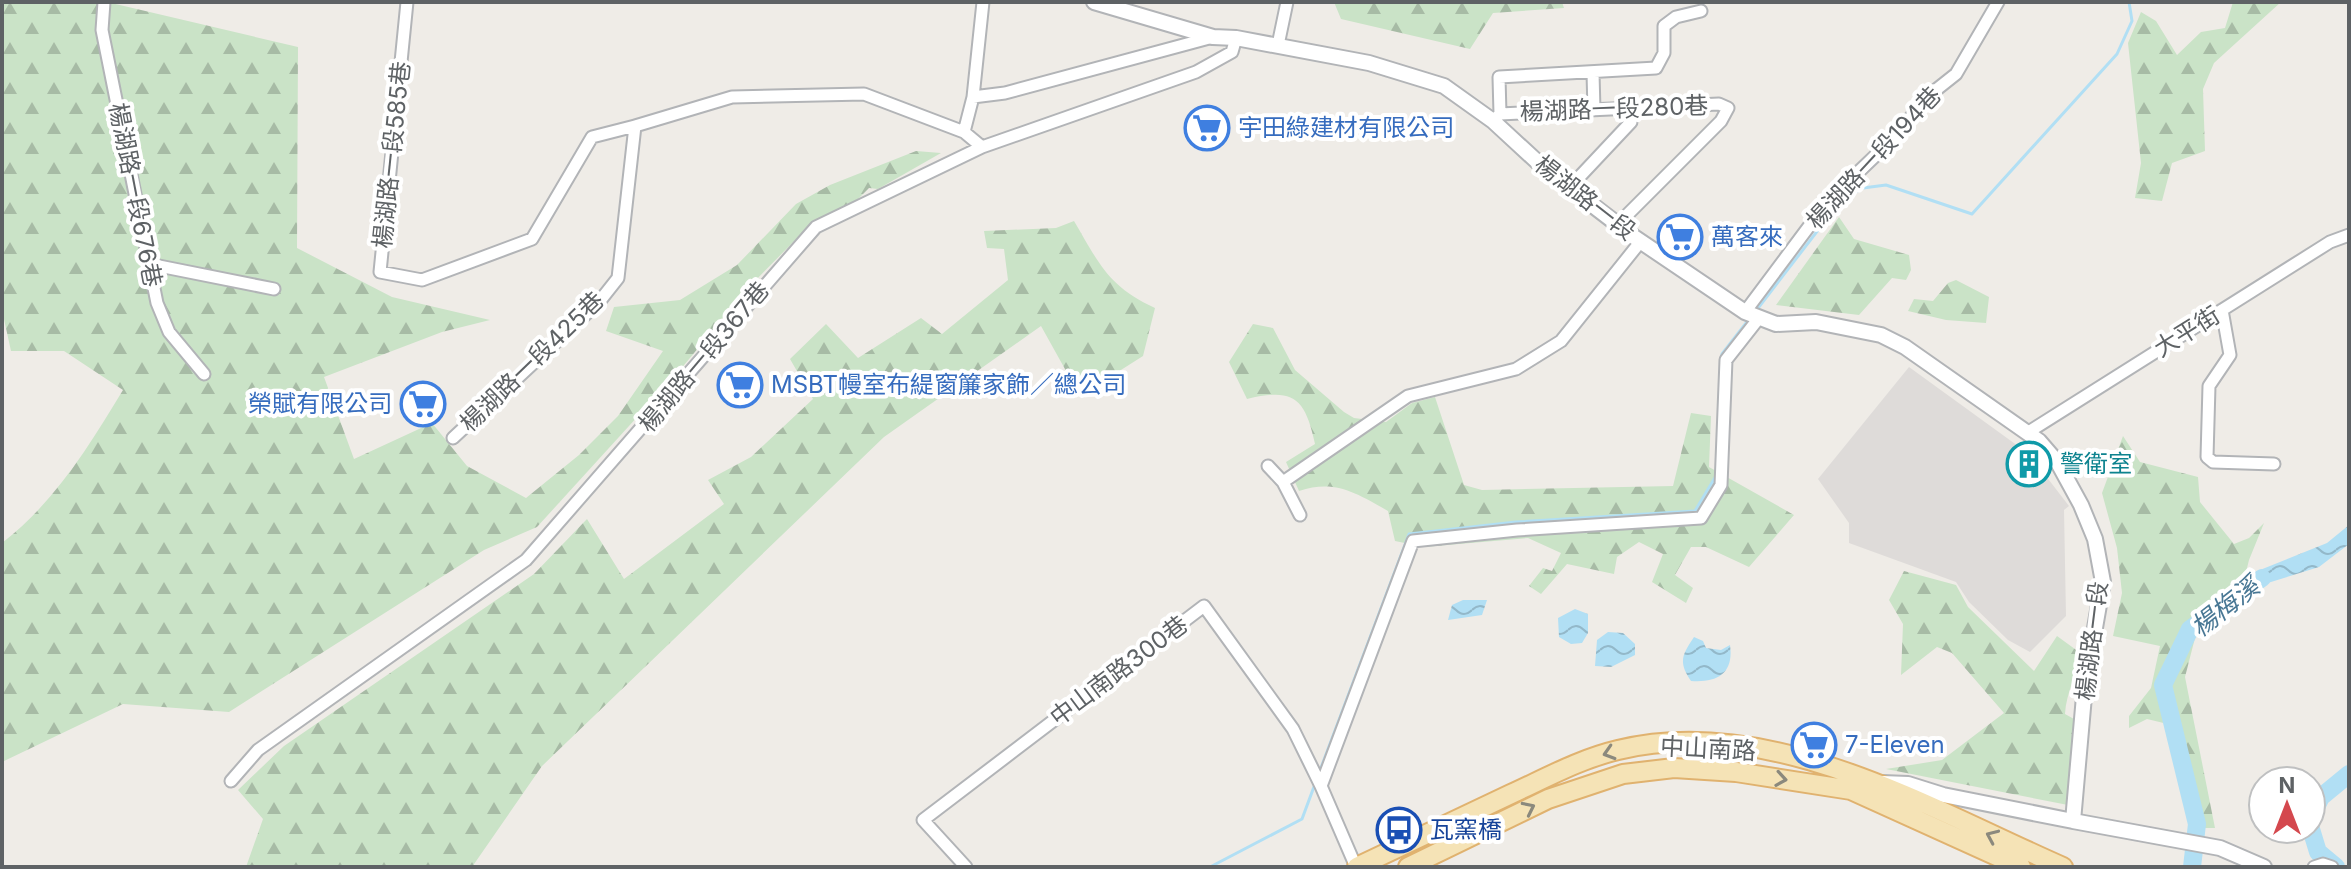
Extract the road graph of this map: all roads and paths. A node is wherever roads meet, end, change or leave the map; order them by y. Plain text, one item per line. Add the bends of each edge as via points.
1 (104, 2) edge
2 (407, 2) edge
3 (983, 2) edge
4 (1094, 2) edge
5 (1287, 2) edge
6 (1998, 2) edge
7 (1701, 11) dead end
8 (1213, 37) junction
9 (1236, 38) junction
10 (1278, 45) junction
11 (1593, 73) junction
12 (973, 97) junction
13 (1594, 110) junction
14 (1496, 118) junction
15 (1631, 122) dead end
16 (635, 126) junction
17 (964, 132) junction
18 (982, 147) junction
19 (1569, 188) junction
20 (1617, 225) junction
21 (2349, 235) edge
22 (1641, 241) junction
23 (149, 264) junction
24 (274, 289) dead end
25 (2222, 310) junction
26 (1753, 315) junction
27 (204, 374) dead end
28 (2027, 433) junction
29 (453, 438) dead end
30 (2274, 464) dead end
31 (1268, 466) dead end
32 (1283, 482) junction
33 (1300, 515) dead end
34 (231, 781) dead end
35 (1318, 781) junction
36 (1870, 782) junction
37 (1851, 790) junction
38 (2073, 821) junction
39 (966, 867) edge
40 (1356, 867) edge
41 (1408, 867) edge
42 (2021, 867) edge
43 (2063, 867) edge
44 (2264, 867) edge

1 - 23 street, 楊湖路一段676巷 via 102,30
2 - 16 street, 楊湖路一段585巷 via 380,272 422,280 532,239 592,137
3 - 12 street
4 - 8 street, 楊湖路一段
5 - 10 street
6 - 26 street, 楊湖路一段194巷 via 1956,74 1927,97 1895,137 1828,201
7 - 11 street, 楊湖路一段280巷 via 1664,26 1662,62 1656,68
8 - 9 street, 楊湖路一段
8 - 12 street
9 - 10 street, 楊湖路一段
9 - 18 street, 楊湖路一段367巷 via 1232,52 1196,72
10 - 14 street, 楊湖路一段 via 1423,77
11 - 13 street
11 - 14 street, 楊湖路一段280巷 via 1499,77
12 - 17 street
13 - 14 street, 楊湖路一段280巷
13 - 20 street, 楊湖路一段280巷 via 1719,104 1728,108
14 - 19 street, 楊湖路一段
15 - 19 street
16 - 17 street via 732,97 864,94
16 - 29 street, 楊湖路一段425巷 via 618,278 599,302
17 - 18 street
18 - 34 street, 楊湖路一段367巷 via 816,227 526,560 258,750
19 - 20 street, 楊湖路一段
20 - 22 street, 楊湖路一段
21 - 25 street, 大平街
22 - 26 street, 楊湖路一段
22 - 32 street via 1561,341 1516,369 1408,396
23 - 24 street
23 - 27 street, 楊湖路一段676巷 via 161,318
25 - 28 street, 大平街
25 - 30 street via 2230,355 2209,386 2207,457 2213,462
26 - 28 street, 楊湖路一段 via 1776,324 1816,322 1881,335
26 - 35 street, 楊湖路一段194巷 via 1726,360 1721,485 1701,518 1413,541
28 - 38 street, 楊湖路一段 via 2058,463 2081,505 2095,539 2103,582 2085,685
31 - 32 street
32 - 33 street
35 - 39 street, 中山南路300巷 via 1285,718 1204,606 923,820
35 - 40 street
36 - 37 street
36 - 38 street via 1908,784
36 -> 40 main road, 中山南路 via 1824,765 1744,747 1677,743 1619,750 1573,765
43 -> 36 main road, 中山南路
41 -> 37 main road, 中山南路 via 1548,799 1623,774 1705,770
37 - 42 main road, 中山南路
38 - 44 street via 2220,848

